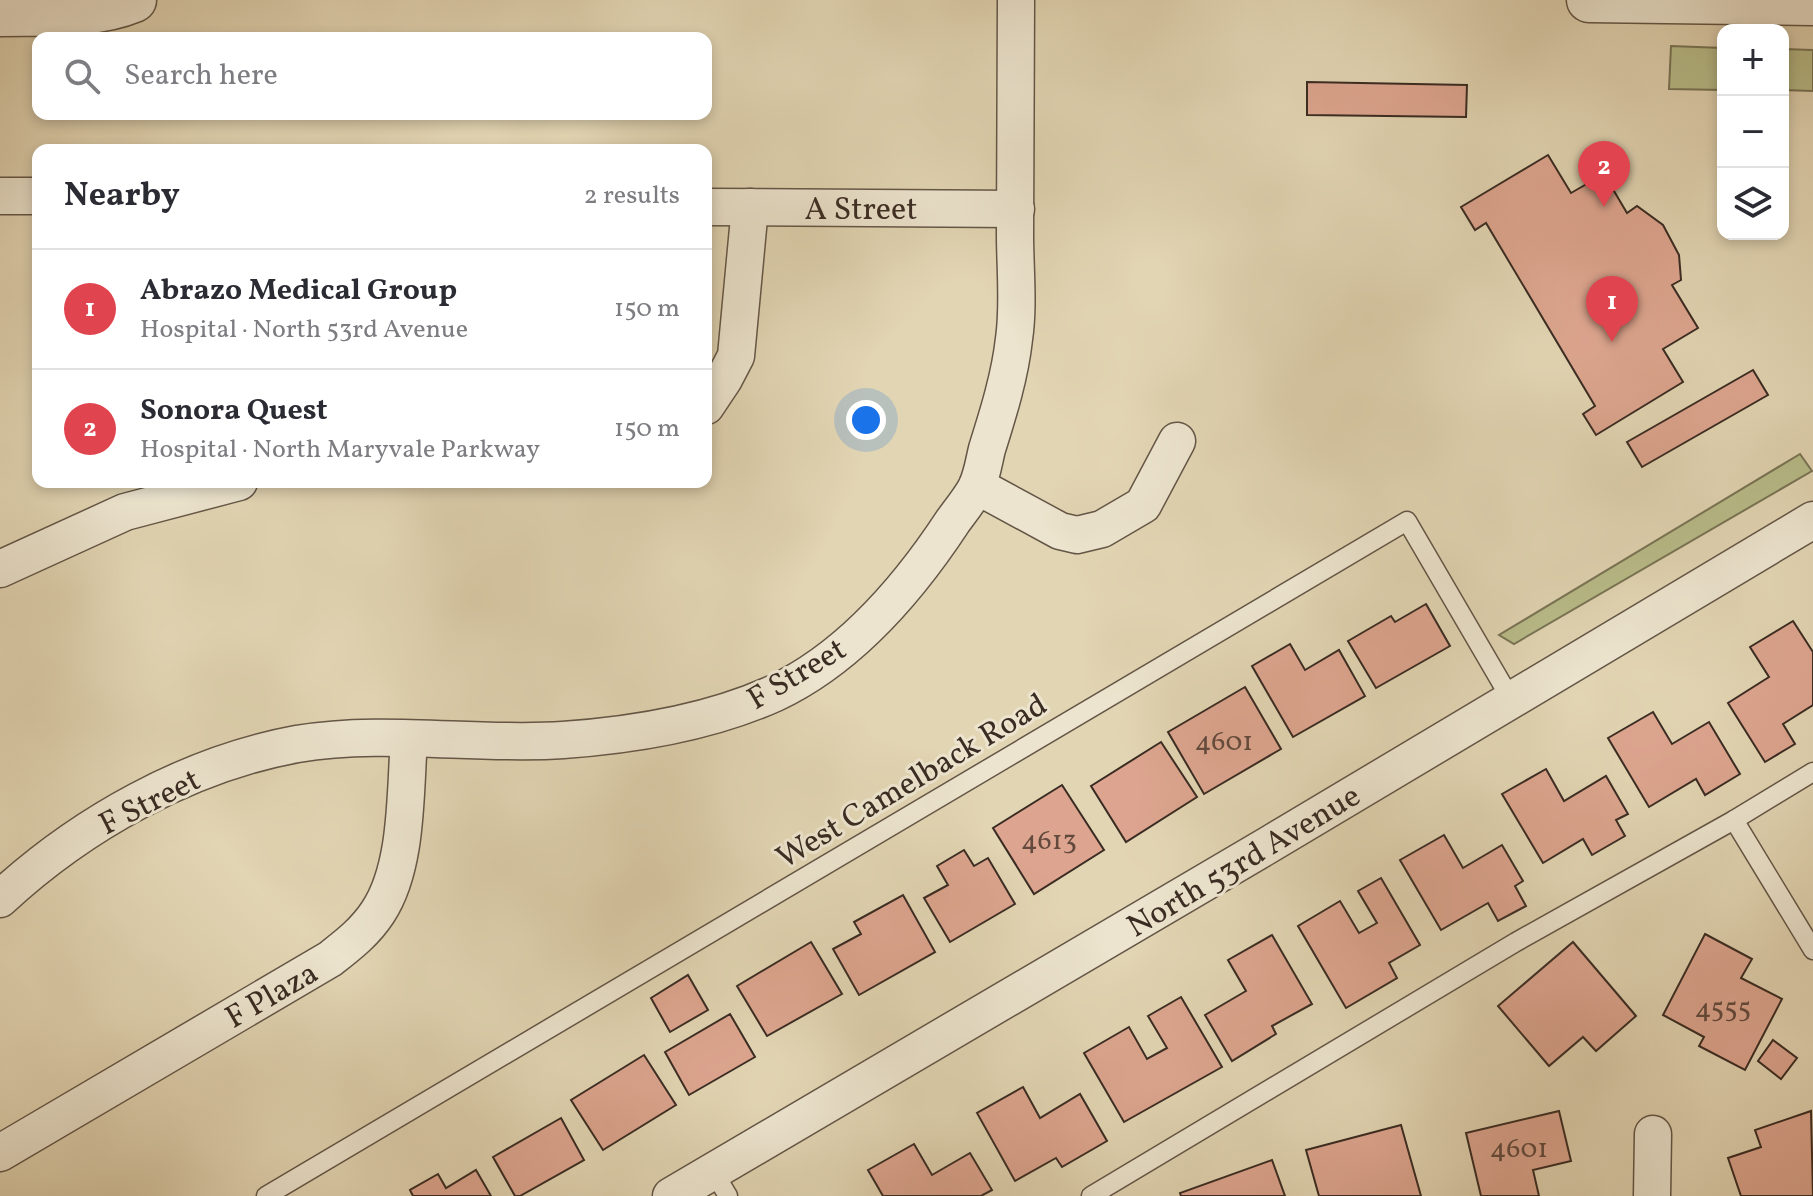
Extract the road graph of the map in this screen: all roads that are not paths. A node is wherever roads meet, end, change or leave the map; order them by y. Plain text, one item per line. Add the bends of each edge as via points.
1 (134, 0) edge
2 (1016, 0) edge
3 (1589, 0) edge
4 (1644, 0) edge
5 (1813, 3) edge
6 (0, 14) edge
7 (0, 196) edge
8 (32, 196) edge
9 (712, 207) edge
10 (750, 207) junction
11 (1016, 209) junction
12 (712, 396) edge
13 (1177, 441) dead end
14 (977, 486) junction
15 (216, 488) edge
16 (1813, 520) edge
17 (0, 569) edge
18 (1512, 701) junction
19 (409, 739) junction
20 (1813, 772) edge
21 (1734, 820) junction
22 (0, 899) edge
23 (1813, 950) edge
24 (1653, 1134) dead end
25 (0, 1153) edge
26 (720, 1183) edge
27 (266, 1196) edge
28 (671, 1196) edge
29 (1091, 1196) edge
30 (1652, 1196) edge

1 - 6 street via 89,10
2 - 11 street, F Street
3 - 4 street
4 - 5 street
7 - 8 street
9 - 10 street, A Street
10 - 11 street, A Street
10 - 12 street via 736,356
11 - 14 street, F Street via 1015,339
13 - 14 street via 1143,505 1102,529 1077,535
14 - 19 street, F Street via 895,598 859,635 778,691 724,713 653,730 495,743
15 - 17 street via 125,512
16 - 18 street, North 53rd Avenue
18 - 26 street, North 53rd Avenue
18 - 27 lane, West Camelback Road via 1407,521
19 - 22 street, F Street via 365,737 296,745 220,765 110,818 54,854
19 - 25 street, F Plaza via 394,882 357,938 330,959
20 - 21 lane
21 - 23 lane
21 - 29 lane via 1516,942
24 - 30 street
26 - 28 street, North 53rd Avenue

